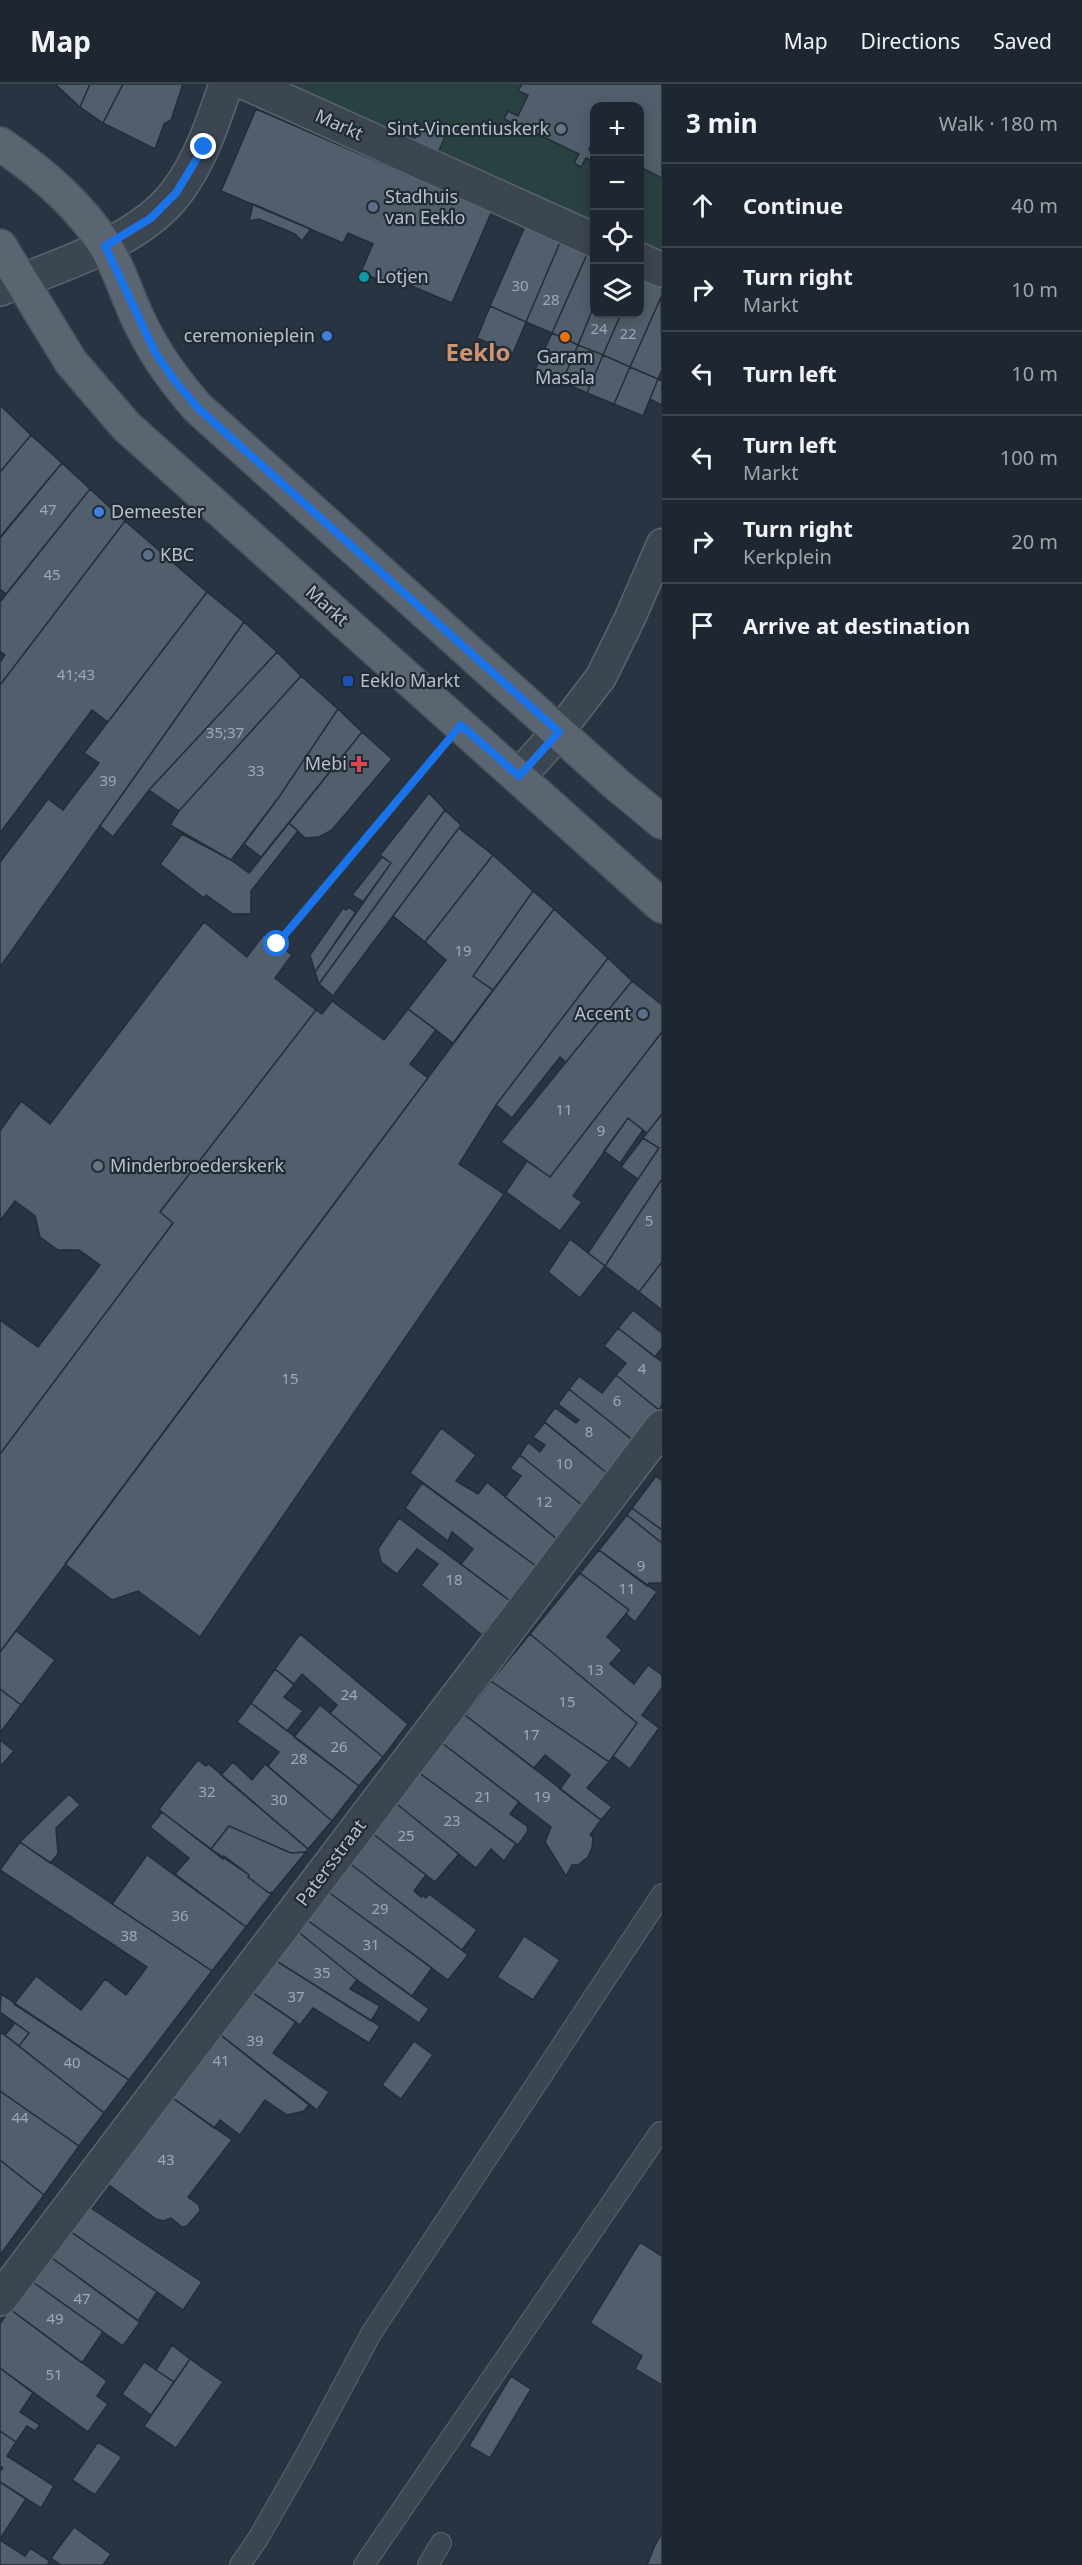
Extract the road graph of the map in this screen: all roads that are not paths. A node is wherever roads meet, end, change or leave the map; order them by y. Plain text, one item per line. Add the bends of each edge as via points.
1 (226, 84) edge
2 (248, 84) edge
3 (0, 144) edge
4 (590, 238) edge
5 (0, 246) edge
6 (105, 246) junction
7 (644, 262) edge
8 (662, 270) edge
9 (10, 285) edge
10 (662, 543) edge
11 (559, 732) junction
12 (519, 776) junction
13 (662, 822) edge
14 (662, 906) edge
15 (662, 1427) edge
16 (662, 1894) edge
17 (660, 2132) dead end
18 (0, 2299) edge
19 (441, 2543) dead end
20 (240, 2565) edge
21 (364, 2565) edge
22 (428, 2565) edge

1 - 6 street via 204,147 176,193 151,218
2 - 4 street, Markt
3 - 6 main road via 64,195
5 - 9 main road, Markt
6 - 9 street
6 - 11 main road via 155,352 198,408
7 - 8 street
9 - 12 main road, Markt via 126,426
10 - 11 street via 601,677
11 - 12 street
11 - 13 main road
12 - 14 main road, Markt
15 - 18 street, Patersstraat
16 - 20 lane via 372,2332 298,2469
17 - 21 lane
19 - 22 lane

